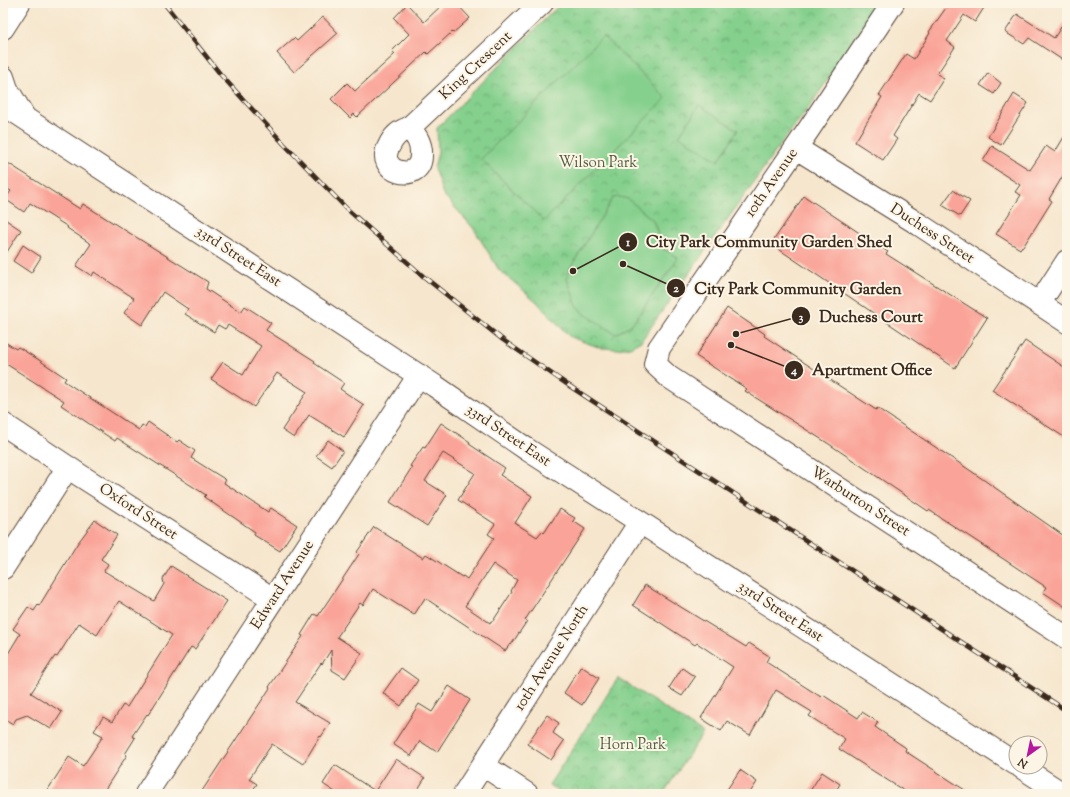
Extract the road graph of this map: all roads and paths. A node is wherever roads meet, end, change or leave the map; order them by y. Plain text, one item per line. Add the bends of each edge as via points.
1 (19, 3) edge
2 (542, 3) edge
3 (893, 3) edge
4 (3, 28) edge
5 (3, 77) edge
6 (3, 104) edge
7 (26, 119) junction
8 (409, 128) dead end
9 (796, 148) junction
10 (1067, 261) edge
11 (1039, 304) junction
12 (1067, 322) edge
13 (655, 364) joint
14 (419, 375) junction
15 (3, 424) edge
16 (68, 467) junction
17 (640, 522) junction
18 (3, 568) edge
19 (273, 599) junction
20 (1067, 638) edge
21 (1008, 759) edge
22 (483, 765) junction
23 (1027, 775) edge
24 (1036, 787) edge
25 (146, 794) edge
26 (464, 794) edge
27 (527, 794) edge
28 (1063, 794) edge

1 - 4 street
2 - 8 street, King Crescent
3 - 9 street, 10th Avenue
5 - 7 street via 7,89
6 - 7 street, 33rd Street East
7 - 14 street, 33rd Street East
9 - 11 street, Duchess Street
9 - 13 street, 10th Avenue via 659,348
10 - 11 street
11 - 12 street, Duchess Street
13 - 20 street, Warburton Street via 669,377
14 - 17 street, 33rd Street East via 528,450
14 - 19 street, Edward Avenue
15 - 16 street, Oxford Street
16 - 18 street
16 - 19 street, Oxford Street
17 - 21 street, 33rd Street East
17 - 22 street, 10th Avenue North
19 - 25 street, Edward Avenue
22 - 26 street, 10th Avenue North
22 - 27 street
23 - 24 street
24 - 28 street

